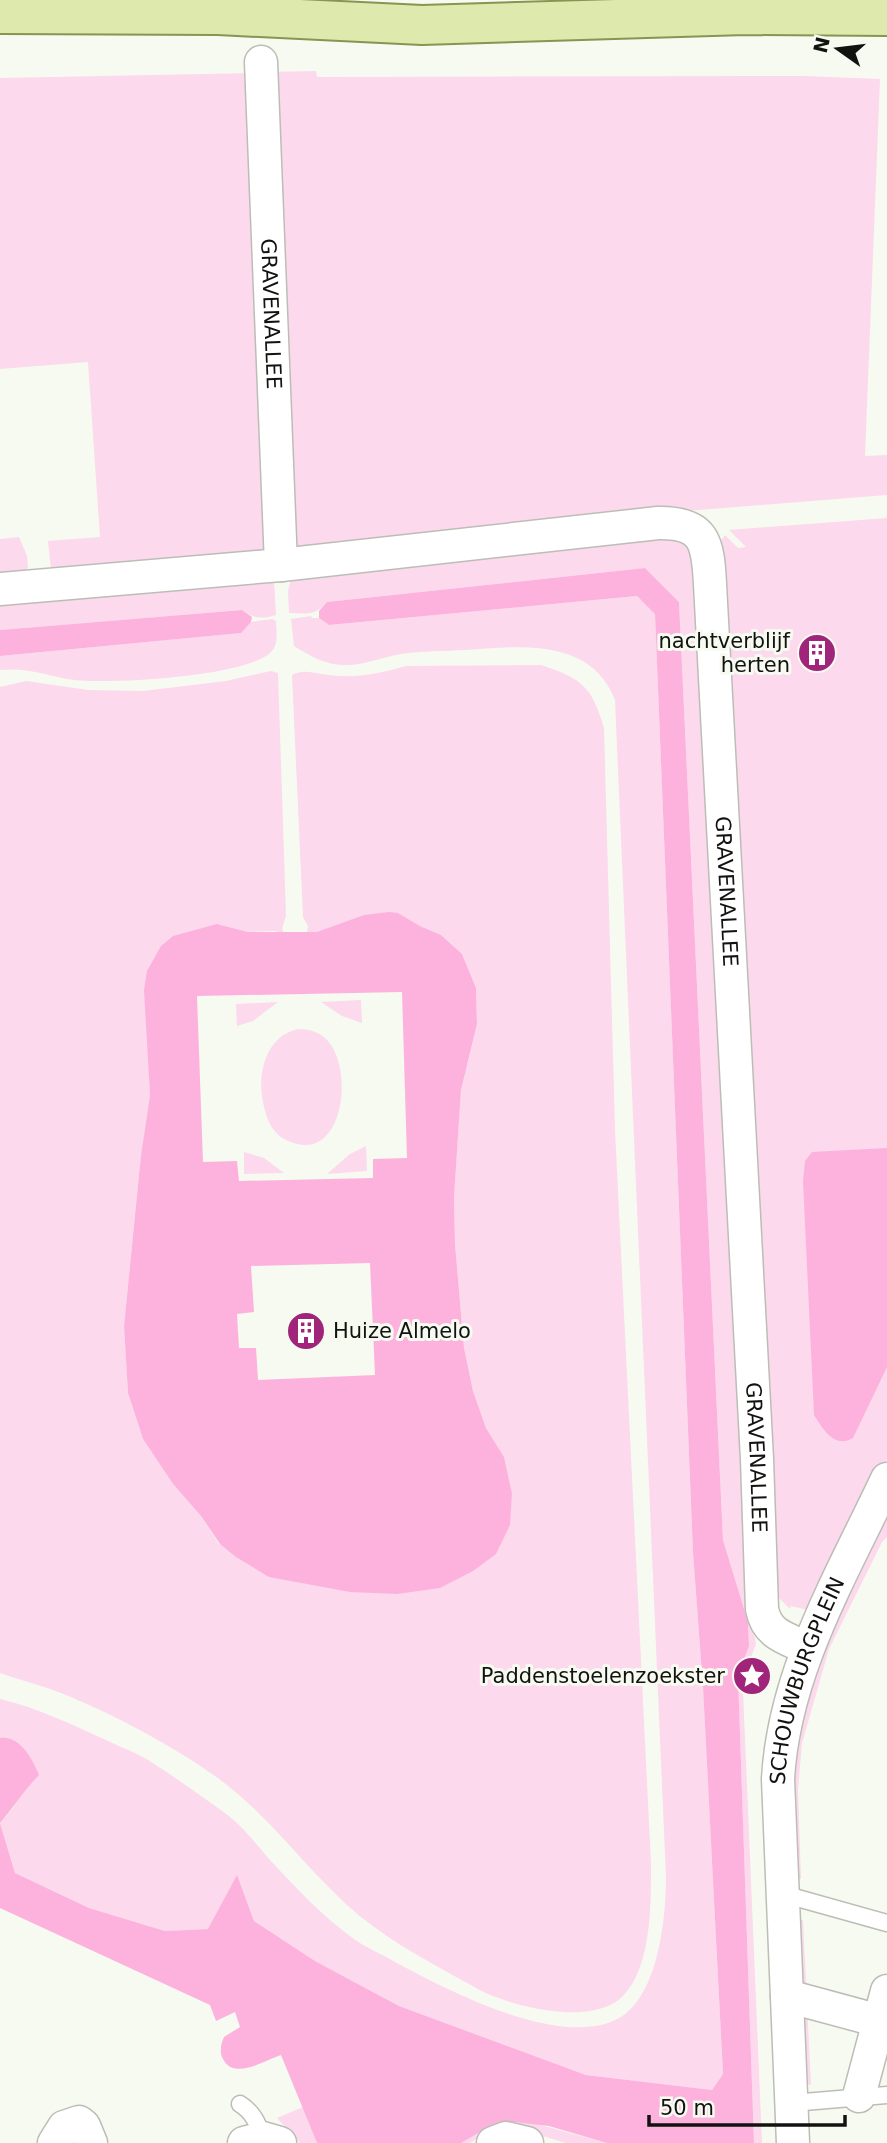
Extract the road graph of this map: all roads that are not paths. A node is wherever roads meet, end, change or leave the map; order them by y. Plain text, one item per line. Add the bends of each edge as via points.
1 (440, 0) edge
2 (0, 14) edge
3 (218, 15) junction
4 (887, 16) edge
5 (261, 62) dead end
6 (281, 565) junction
7 (0, 589) edge
8 (887, 1479) edge
9 (807, 1648) junction
10 (782, 1894) junction
11 (887, 1923) edge
12 (887, 1991) edge
13 (787, 1996) junction
14 (883, 2022) edge
15 (873, 2096) edge
16 (792, 2103) junction
17 (240, 2104) dead end
18 (262, 2141) edge
19 (54, 2143) edge
20 (90, 2143) edge
21 (493, 2143) edge
22 (527, 2143) edge
23 (793, 2143) edge

1 - 3 main road
2 - 3 main road
3 - 4 main road via 422,25 745,15
5 - 6 street, GRAVENALLEE
6 - 7 street, GRAVENALLEE
6 - 9 street, GRAVENALLEE via 658,523 694,529 705,542 762,1609 770,1630
8 - 9 street, SCHOUWBURGPLEIN
9 - 10 street, SCHOUWBURGPLEIN via 779,1754
10 - 11 lane
10 - 13 street, SCHOUWBURGPLEIN
12 - 14 street
13 - 14 street
13 - 16 street, SCHOUWBURGPLEIN
14 - 15 street
15 - 16 lane
16 - 23 street, SCHOUWBURGPLEIN
17 - 18 lane via 258,2123
19 - 20 street via 64,2127 79,2122
21 - 22 street via 506,2138

